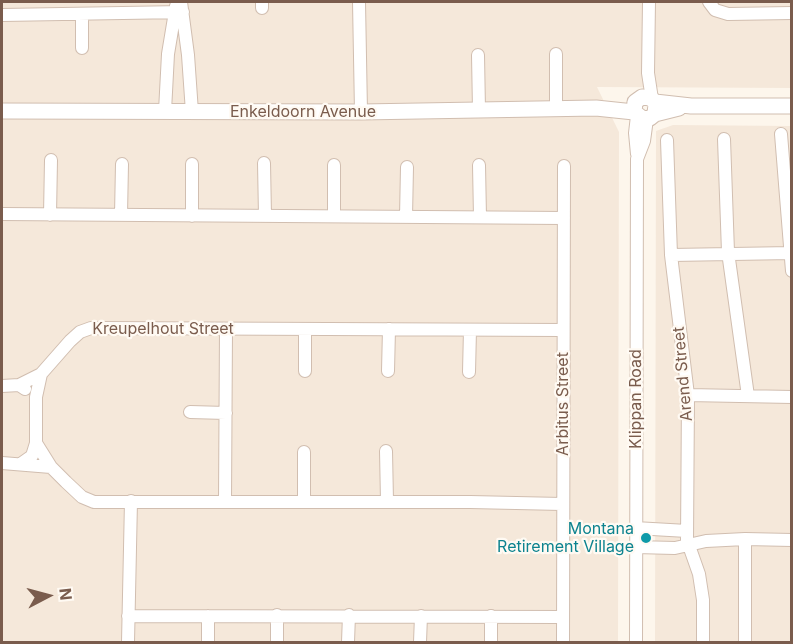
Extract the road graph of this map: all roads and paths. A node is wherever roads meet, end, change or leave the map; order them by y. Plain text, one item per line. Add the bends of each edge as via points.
1 (359, 2) edge
2 (648, 2) edge
3 (709, 2) edge
4 (179, 7) edge
5 (792, 13) edge
6 (82, 14) junction
7 (2, 15) edge
8 (82, 48) dead end
9 (556, 54) dead end
10 (478, 55) dead end
11 (792, 106) edge
12 (644, 108) junction
13 (556, 109) junction
14 (479, 110) junction
15 (2, 111) edge
16 (165, 111) junction
17 (192, 112) junction
18 (361, 112) junction
19 (781, 134) dead end
20 (724, 139) dead end
21 (667, 140) dead end
22 (51, 160) dead end
23 (264, 163) dead end
24 (122, 164) dead end
25 (192, 164) dead end
26 (334, 165) dead end
27 (479, 165) dead end
28 (564, 166) dead end
29 (407, 167) dead end
30 (2, 214) edge
31 (50, 215) junction
32 (121, 215) junction
33 (192, 216) junction
34 (265, 216) junction
35 (334, 216) junction
36 (406, 217) junction
37 (480, 217) junction
38 (564, 218) junction
39 (728, 252) junction
40 (790, 253) edge
41 (671, 255) junction
42 (792, 271) edge
43 (226, 329) junction
44 (305, 329) junction
45 (389, 330) junction
46 (470, 330) junction
47 (563, 330) junction
48 (388, 370) dead end
49 (305, 371) dead end
50 (469, 372) dead end
51 (41, 374) junction
52 (20, 385) junction
53 (2, 386) edge
54 (688, 395) junction
55 (36, 396) junction
56 (748, 396) junction
57 (792, 397) edge
58 (190, 412) dead end
59 (226, 413) junction
60 (36, 443) junction
61 (386, 451) dead end
62 (304, 452) dead end
63 (2, 463) edge
64 (22, 463) junction
65 (51, 467) junction
66 (131, 501) junction
67 (225, 501) junction
68 (304, 501) junction
69 (387, 501) junction
70 (562, 504) junction
71 (635, 528) junction
72 (687, 531) junction
73 (745, 539) junction
74 (792, 540) edge
75 (688, 545) junction
76 (635, 547) junction
77 (277, 615) junction
78 (349, 615) junction
79 (128, 616) junction
80 (208, 616) junction
81 (421, 616) junction
82 (491, 616) junction
83 (563, 617) junction
84 (128, 642) edge
85 (208, 642) edge
86 (277, 642) edge
87 (348, 642) edge
88 (420, 642) edge
89 (491, 642) edge
90 (563, 642) edge
91 (636, 642) edge
92 (703, 642) edge
93 (745, 642) edge

1 - 18 street
2 - 12 street, Klippan Road
3 - 5 street via 715,10 728,14
4 - 6 street
4 - 16 street via 168,54
4 - 17 street
6 - 7 street
6 - 8 street
9 - 13 street
10 - 14 street
11 - 12 street, Enkeldoorn Avenue
12 - 13 street, Enkeldoorn Avenue
12 - 71 street, Klippan Road via 644,141 638,156
13 - 14 street, Enkeldoorn Avenue
14 - 18 street, Enkeldoorn Avenue
15 - 16 street, Enkeldoorn Avenue
16 - 17 street, Enkeldoorn Avenue
17 - 18 street, Enkeldoorn Avenue
19 - 40 street
20 - 39 street
21 - 41 street, Arend Street
22 - 31 street
23 - 34 street
24 - 32 street
25 - 33 street
26 - 35 street
27 - 37 street
28 - 38 street, Arbitus Street
29 - 36 street
30 - 31 street
31 - 32 street
32 - 33 street
33 - 34 street
34 - 35 street
35 - 36 street
36 - 37 street
37 - 38 street
38 - 47 street, Arbitus Street
39 - 40 street
39 - 41 street
39 - 56 street
40 - 42 street
41 - 54 street, Arend Street
43 - 44 street, Kreupelhout Street
43 - 51 street, Kreupelhout Street via 91,328 70,341
43 - 59 street
44 - 45 street, Kreupelhout Street
44 - 49 street
45 - 46 street, Kreupelhout Street
45 - 48 street
46 - 47 street, Kreupelhout Street
46 - 50 street
47 - 70 street, Arbitus Street
51 - 52 street, Kreupelhout Street
51 - 55 street, Kreupelhout Street
52 - 53 street
52 - 55 street
54 - 56 street
54 - 72 street, Arend Street
55 - 60 street
56 - 57 street
58 - 59 street
59 - 67 street
60 - 64 street via 32,456
60 - 65 street
61 - 69 street
62 - 68 street
63 - 64 street
64 - 65 street
65 - 66 street via 87,500
66 - 67 street
66 - 79 street
67 - 68 street
68 - 69 street
69 - 70 street
70 - 83 street, Arbitus Street
71 - 72 street
71 - 76 street, Klippan Road
72 - 75 street, Arend Street
73 - 74 street
73 - 75 street
73 - 93 street
75 - 76 street
75 - 92 street, Arend Street via 699,574
76 - 91 street, Klippan Road
77 - 78 street
77 - 80 street
77 - 86 street
78 - 81 street
78 - 87 street
79 - 80 street
79 - 84 street
80 - 85 street
81 - 82 street
81 - 88 street
82 - 83 street
82 - 89 street
83 - 90 street, Arbitus Street

